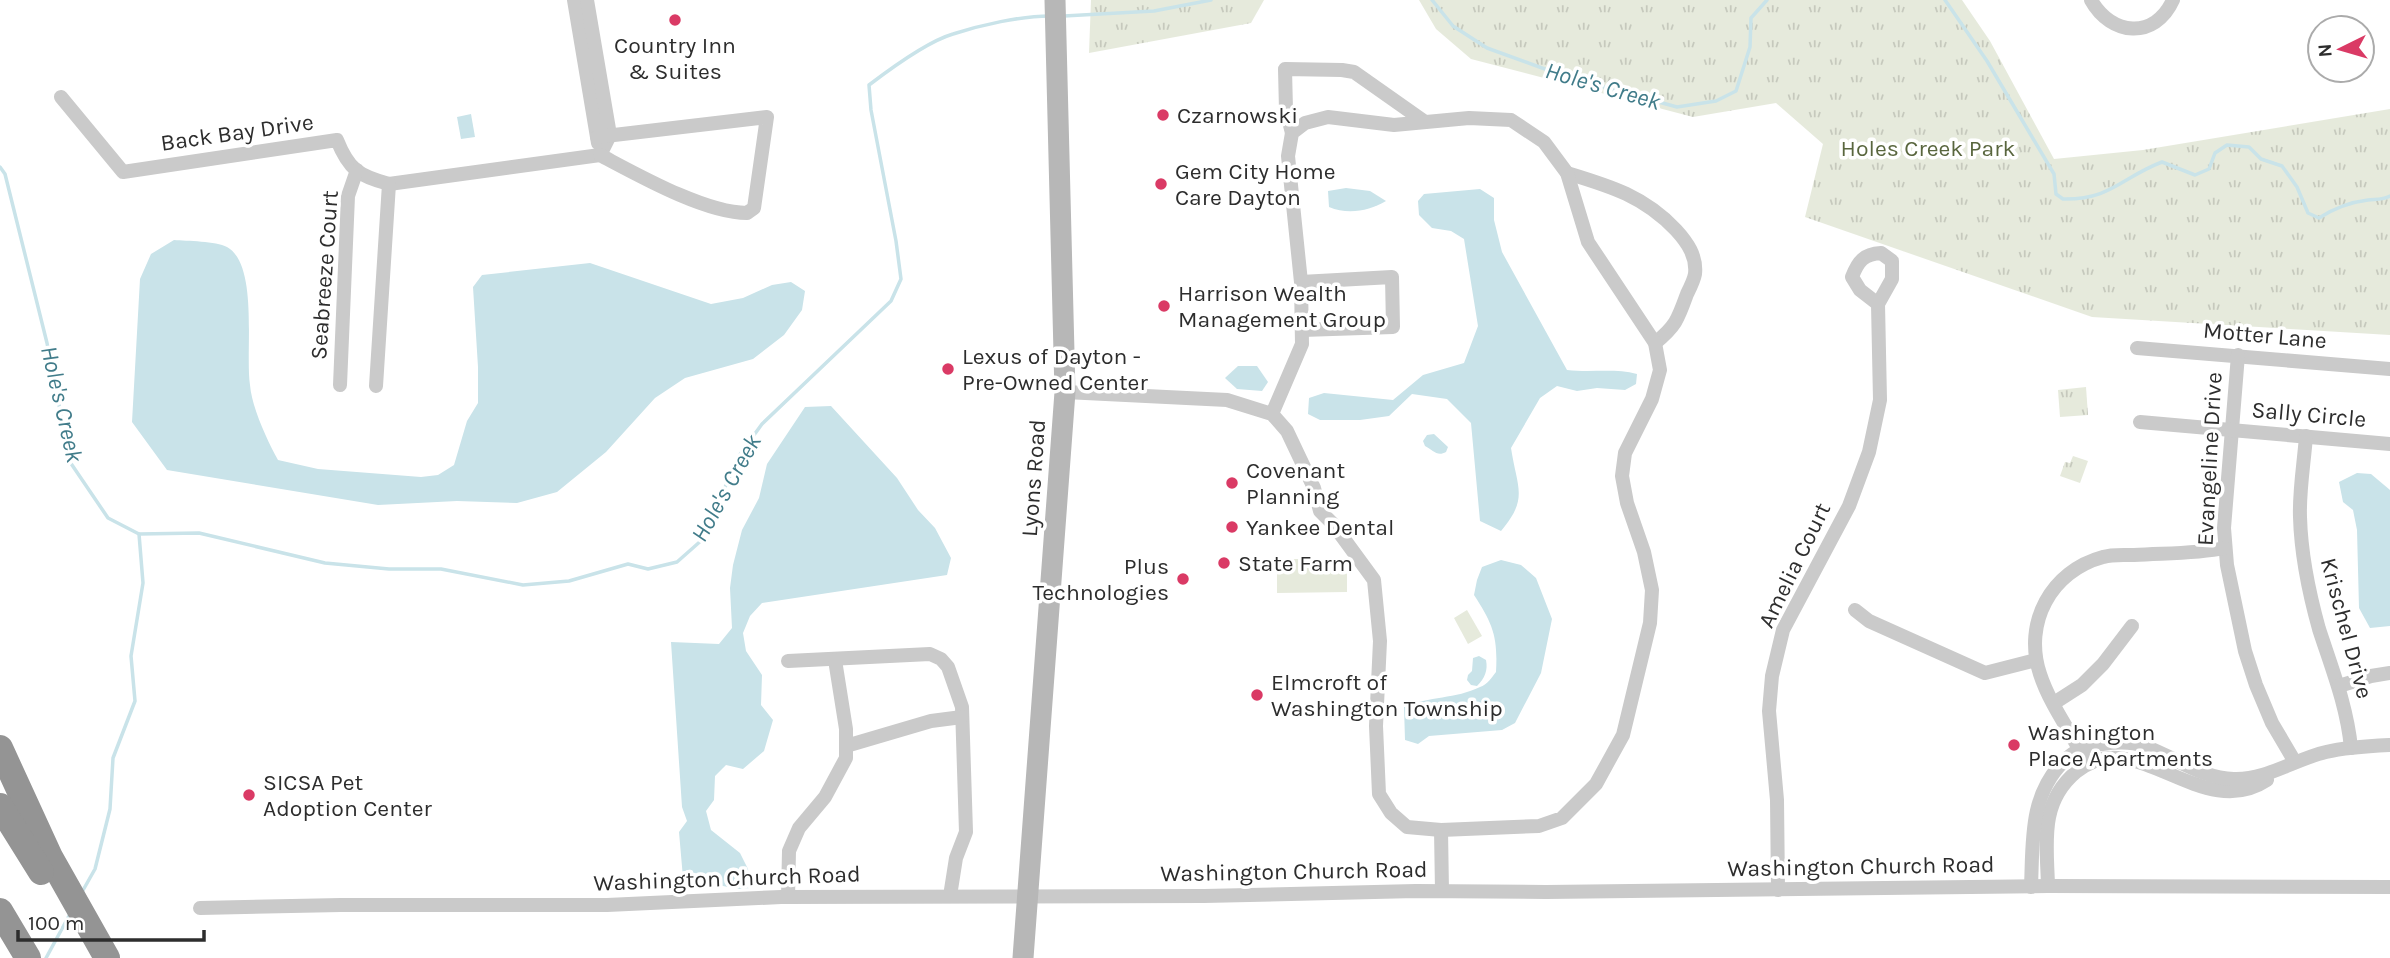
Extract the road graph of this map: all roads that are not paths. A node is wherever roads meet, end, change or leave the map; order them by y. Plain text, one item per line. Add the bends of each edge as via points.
1 (574, 0) edge
2 (587, 0) edge
3 (1055, 0) edge
4 (2091, 0) edge
5 (2173, 0) edge
6 (61, 97) dead end
7 (1425, 122) junction
8 (1292, 133) junction
9 (603, 136) junction
10 (600, 155) junction
11 (357, 170) junction
12 (1567, 173) junction
13 (390, 184) junction
14 (1301, 282) junction
15 (1878, 304) dead end
16 (1302, 330) junction
17 (1655, 343) junction
18 (2137, 348) dead end
19 (2238, 355) junction
20 (2390, 369) edge
21 (340, 384) dead end
22 (376, 386) dead end
23 (1065, 392) junction
24 (1272, 414) junction
25 (2140, 422) dead end
26 (2232, 429) junction
27 (2306, 436) junction
28 (2390, 444) edge
29 (2225, 548) junction
30 (1855, 610) dead end
31 (2132, 626) dead end
32 (835, 660) junction
33 (2036, 660) junction
34 (788, 662) dead end
35 (2390, 673) edge
36 (2339, 686) junction
37 (2054, 703) junction
38 (962, 717) junction
39 (2390, 745) edge
40 (846, 746) junction
41 (0, 748) edge
42 (2351, 748) junction
43 (2080, 749) junction
44 (2295, 762) junction
45 (2087, 763) junction
46 (0, 806) edge
47 (1441, 830) junction
48 (2031, 887) junction
49 (2048, 887) junction
50 (2390, 887) edge
51 (1778, 890) junction
52 (1442, 891) junction
53 (950, 896) junction
54 (789, 897) junction
55 (1028, 897) junction
56 (200, 908) dead end
57 (0, 911) edge
58 (28, 958) edge
59 (98, 958) edge
60 (107, 958) edge
61 (1023, 958) edge

1 - 9 street
2 - 9 street
3 - 23 main road, Lyons Road
4 - 5 street via 2116,27 2133,29 2154,22
6 - 11 street, Back Bay Drive via 123,172 337,140 345,159
7 - 8 street via 1394,125 1328,117 1305,123
7 - 8 street via 1354,72 1285,69
7 - 12 street via 1511,120 1544,142
8 - 14 street via 1287,156
9 - 10 street
9 - 10 street via 767,117 754,208 747,213 734,213 667,190
10 - 13 street
11 - 13 street
11 - 21 street, Seabreeze Court via 348,195
12 - 17 street via 1588,242
12 - 17 street via 1643,201 1685,240 1693,254 1695,274 1674,327
13 - 22 street
14 - 16 street
14 - 16 street via 1392,277 1393,327
15 - 51 street, Amelia Court via 1880,400 1869,452 1849,506 1783,630 1772,676 1769,711 1777,800
16 - 24 street via 1302,344
17 - 47 street via 1660,370 1652,399 1625,453 1622,476 1652,590 1650,622 1623,735 1596,784 1562,818 1539,826
18 - 19 street, Motter Lane
19 - 20 street, Motter Lane
19 - 26 street, Evangeline Drive
23 - 24 street via 1227,400
23 - 55 main road, Lyons Road
24 - 47 street via 1299,453 1320,511 1374,580 1380,641 1379,794 1407,827
25 - 26 street, Sally Circle
26 - 27 street, Sally Circle
26 - 29 street, Evangeline Drive
27 - 28 street, Sally Circle
27 - 36 street, Krischel Drive via 2300,517 2305,568
29 - 33 street via 2104,556 2071,570 2047,596 2036,626
29 - 44 street, Evangeline Drive via 2245,651 2272,723
30 - 33 street via 1869,621 1984,673
31 - 37 street via 2082,685
32 - 34 street
32 - 38 street via 930,654 948,667
32 - 40 street
33 - 37 street
35 - 36 street
36 - 42 street, Krischel Drive
37 - 43 street
38 - 40 street
38 - 53 street via 966,832
39 - 42 street
40 - 54 street via 846,758 825,797 799,828 789,851
41 - 60 highway via 50,858
42 - 44 street
43 - 44 street via 2118,742 2140,744 2210,775 2232,779 2256,778
43 - 45 street
43 - 48 street via 2054,771 2043,789 2035,820
44 - 45 street via 2258,786 2239,791 2212,791 2122,757
45 - 49 street via 2056,793 2046,834
46 - 59 highway
47 - 52 street
48 - 49 street, Washington Church Road
48 - 51 street, Washington Church Road
49 - 50 street, Washington Church Road
51 - 52 street, Washington Church Road
52 - 55 street, Washington Church Road
53 - 54 street, Washington Church Road
53 - 55 street, Washington Church Road
54 - 56 street, Washington Church Road via 607,905
55 - 61 main road, Lyons Road
57 - 58 highway

